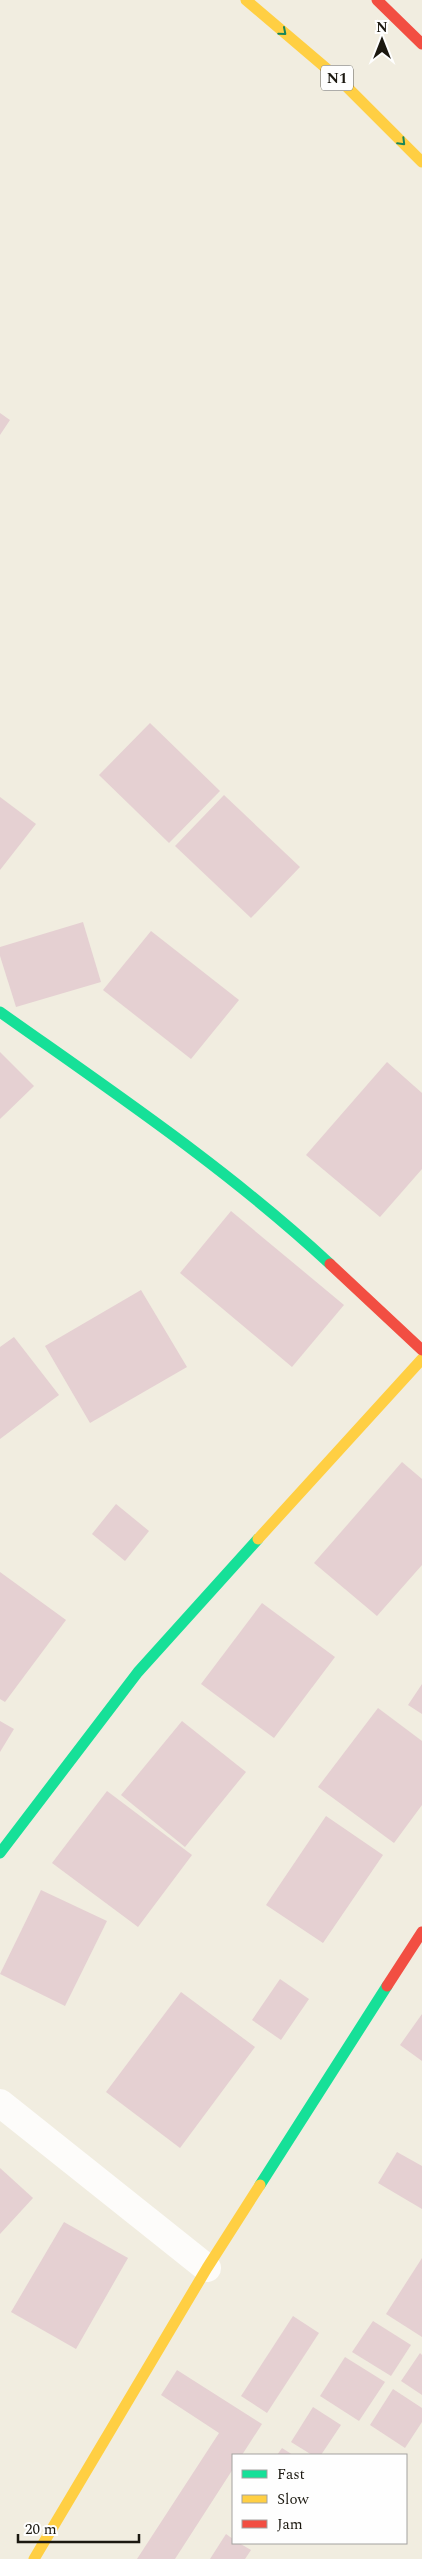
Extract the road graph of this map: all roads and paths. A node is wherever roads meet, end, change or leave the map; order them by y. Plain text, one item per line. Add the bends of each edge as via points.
1 (246, 0) edge
2 (377, 0) edge
3 (422, 44) edge
4 (422, 162) edge
5 (0, 1012) edge
6 (422, 1350) edge
7 (422, 1359) edge
8 (0, 1853) edge
9 (422, 1932) edge
10 (0, 2103) edge
11 (207, 2268) junction
12 (34, 2559) edge

1 -> 4 street, N1 via 340,80
2 - 3 street
5 - 6 street via 163,1127 289,1226
7 - 8 street via 138,1672
9 - 11 street
10 - 11 street
11 - 12 street

